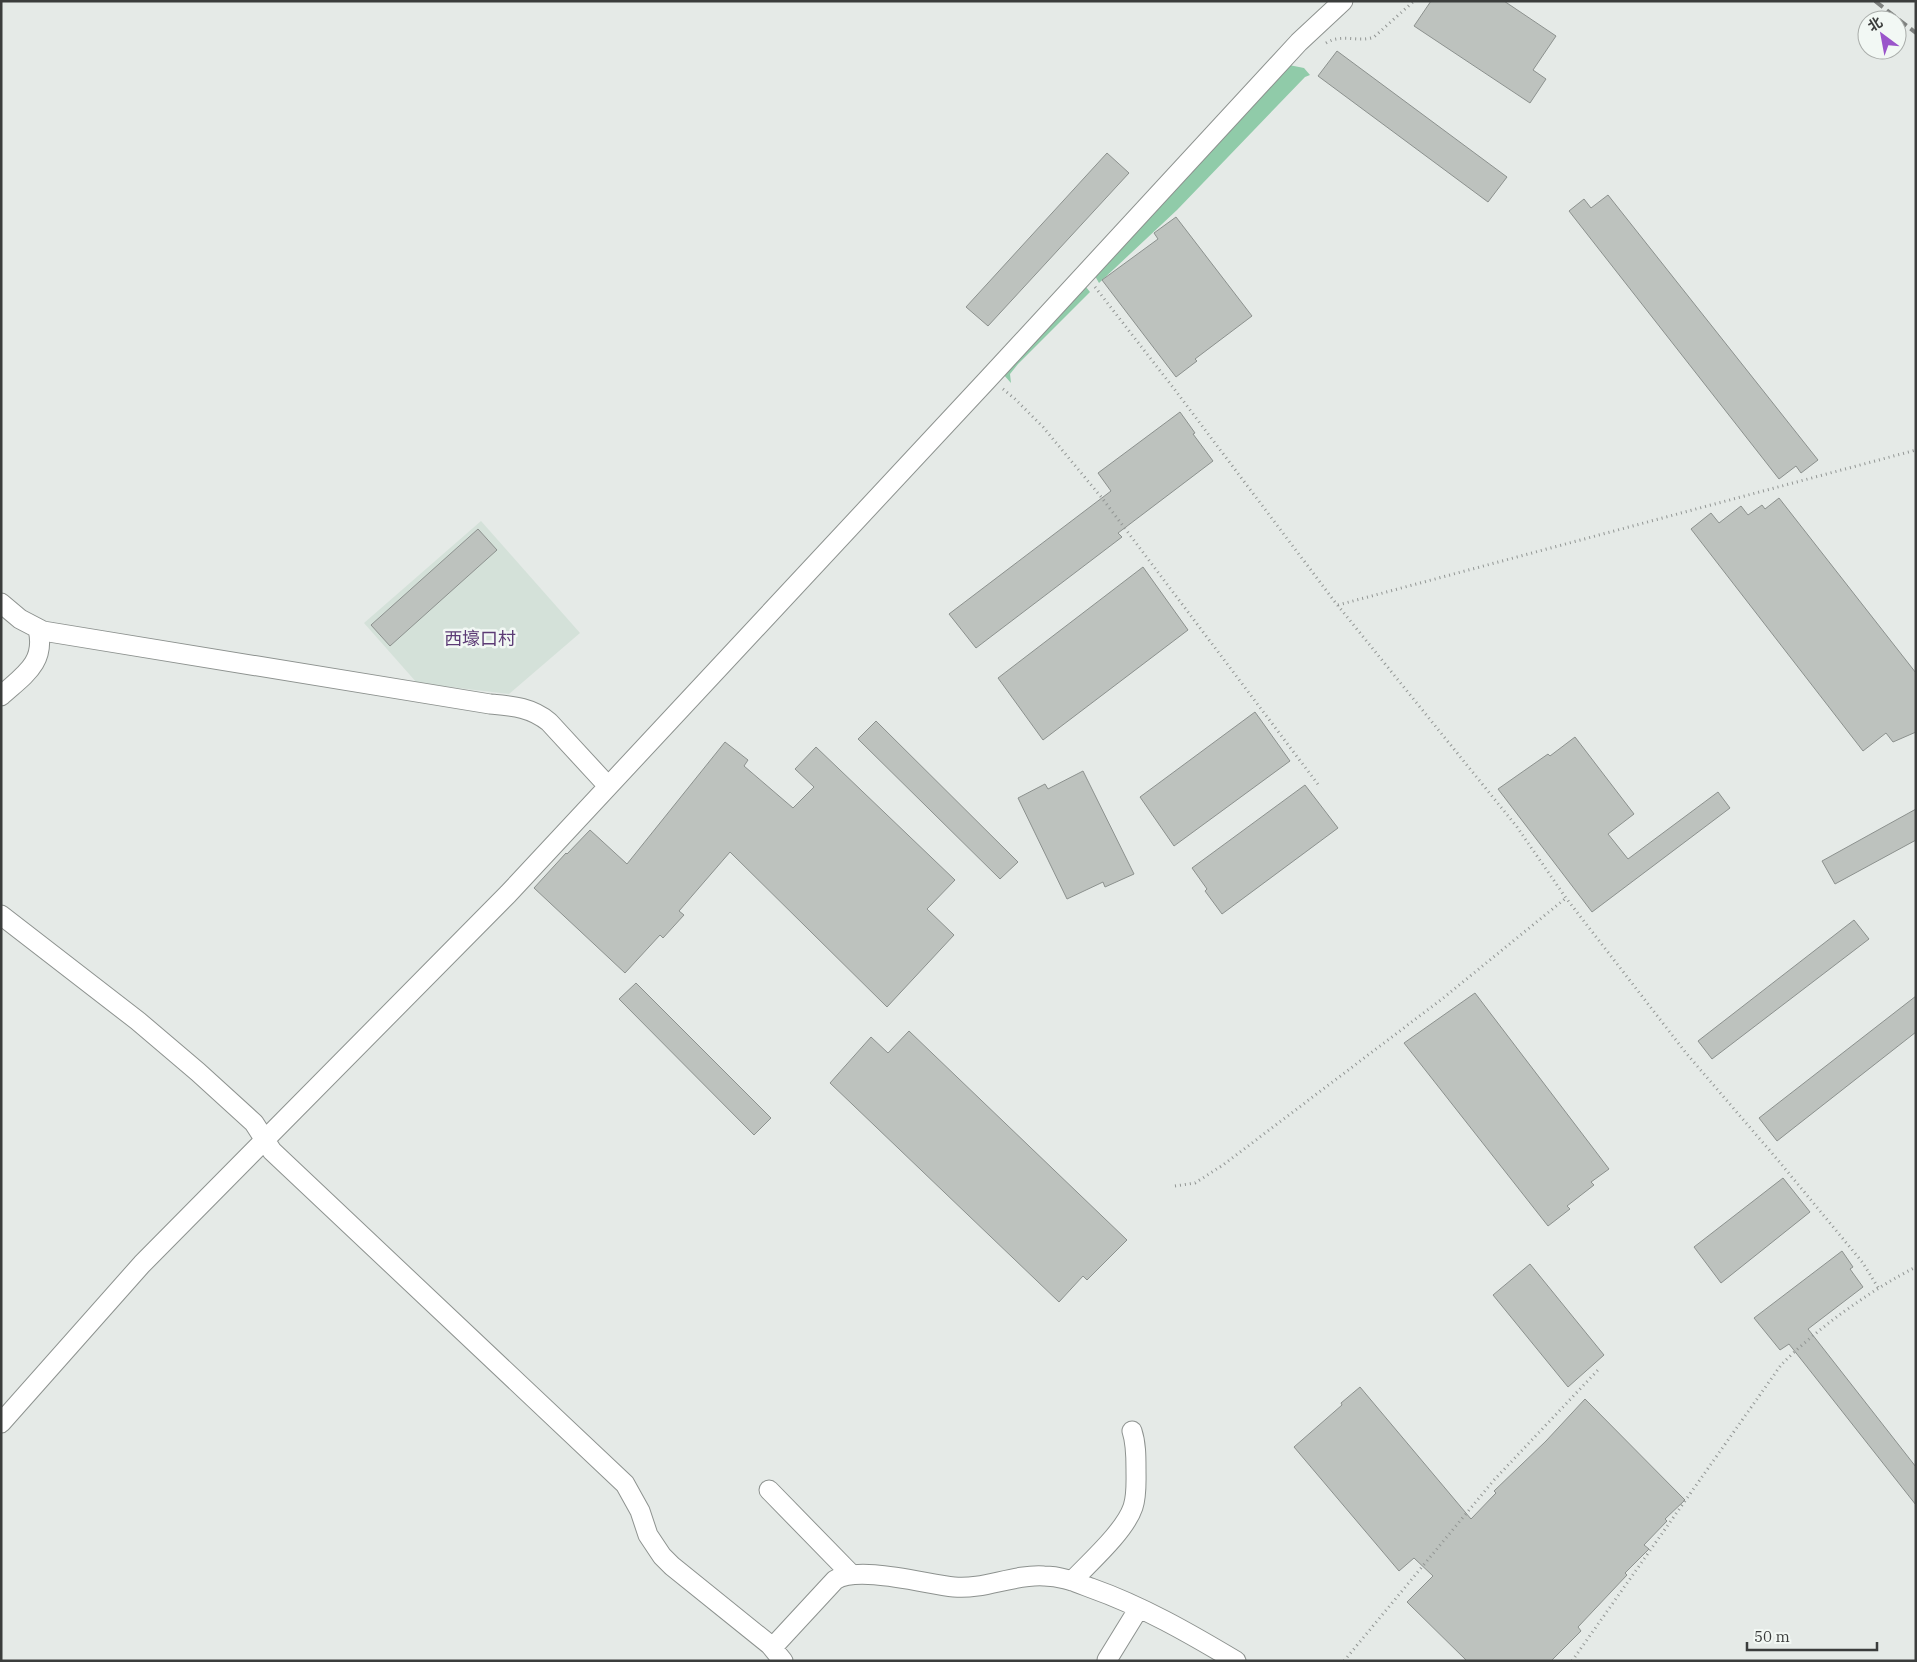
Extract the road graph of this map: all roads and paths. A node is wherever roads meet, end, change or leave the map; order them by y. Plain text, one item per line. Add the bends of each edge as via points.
1 (1343, 1) edge
2 (1414, 1) edge
3 (1320, 48) dead end
4 (1083, 273) junction
5 (988, 379) junction
6 (1916, 450) edge
7 (1, 604) edge
8 (1338, 605) junction
9 (38, 629) junction
10 (1, 696) edge
11 (608, 786) junction
12 (1320, 787) dead end
13 (1566, 898) junction
14 (1, 915) edge
15 (265, 1140) junction
16 (1175, 1186) dead end
17 (1916, 1268) edge
18 (1879, 1289) junction
19 (1598, 1370) dead end
20 (1, 1423) edge
21 (1132, 1431) dead end
22 (769, 1490) dead end
23 (851, 1574) junction
24 (1072, 1581) junction
25 (1138, 1608) junction
26 (778, 1654) edge
27 (1107, 1660) dead end
28 (1236, 1661) edge
29 (1344, 1661) edge
30 (1572, 1661) edge

1 - 4 street via 1298,42
2 - 3 path via 1374,37 1366,40 1340,37
4 - 5 street
4 - 8 path
5 - 11 street
5 - 12 path via 1015,398 1102,498
6 - 8 path
7 - 9 street
8 - 13 path via 1517,827
9 - 10 street via 38,658
9 - 11 street via 518,706 549,722
11 - 15 street via 508,894
13 - 16 path via 1442,999 1223,1165 1194,1183
13 - 18 path via 1686,1053 1777,1159 1862,1263
14 - 15 street via 166,1044 254,1123
15 - 20 street via 142,1264
15 - 26 street via 272,1151 625,1484 640,1511 648,1535 662,1556
17 - 18 path
18 - 30 path via 1841,1314 1781,1365
19 - 29 path via 1506,1466
21 - 24 street via 1136,1488 1129,1516
22 - 23 street
23 - 24 street via 956,1588 1022,1576 1061,1577
23 - 26 street via 835,1580
24 - 25 street
25 - 27 street
25 - 28 street via 1181,1628

